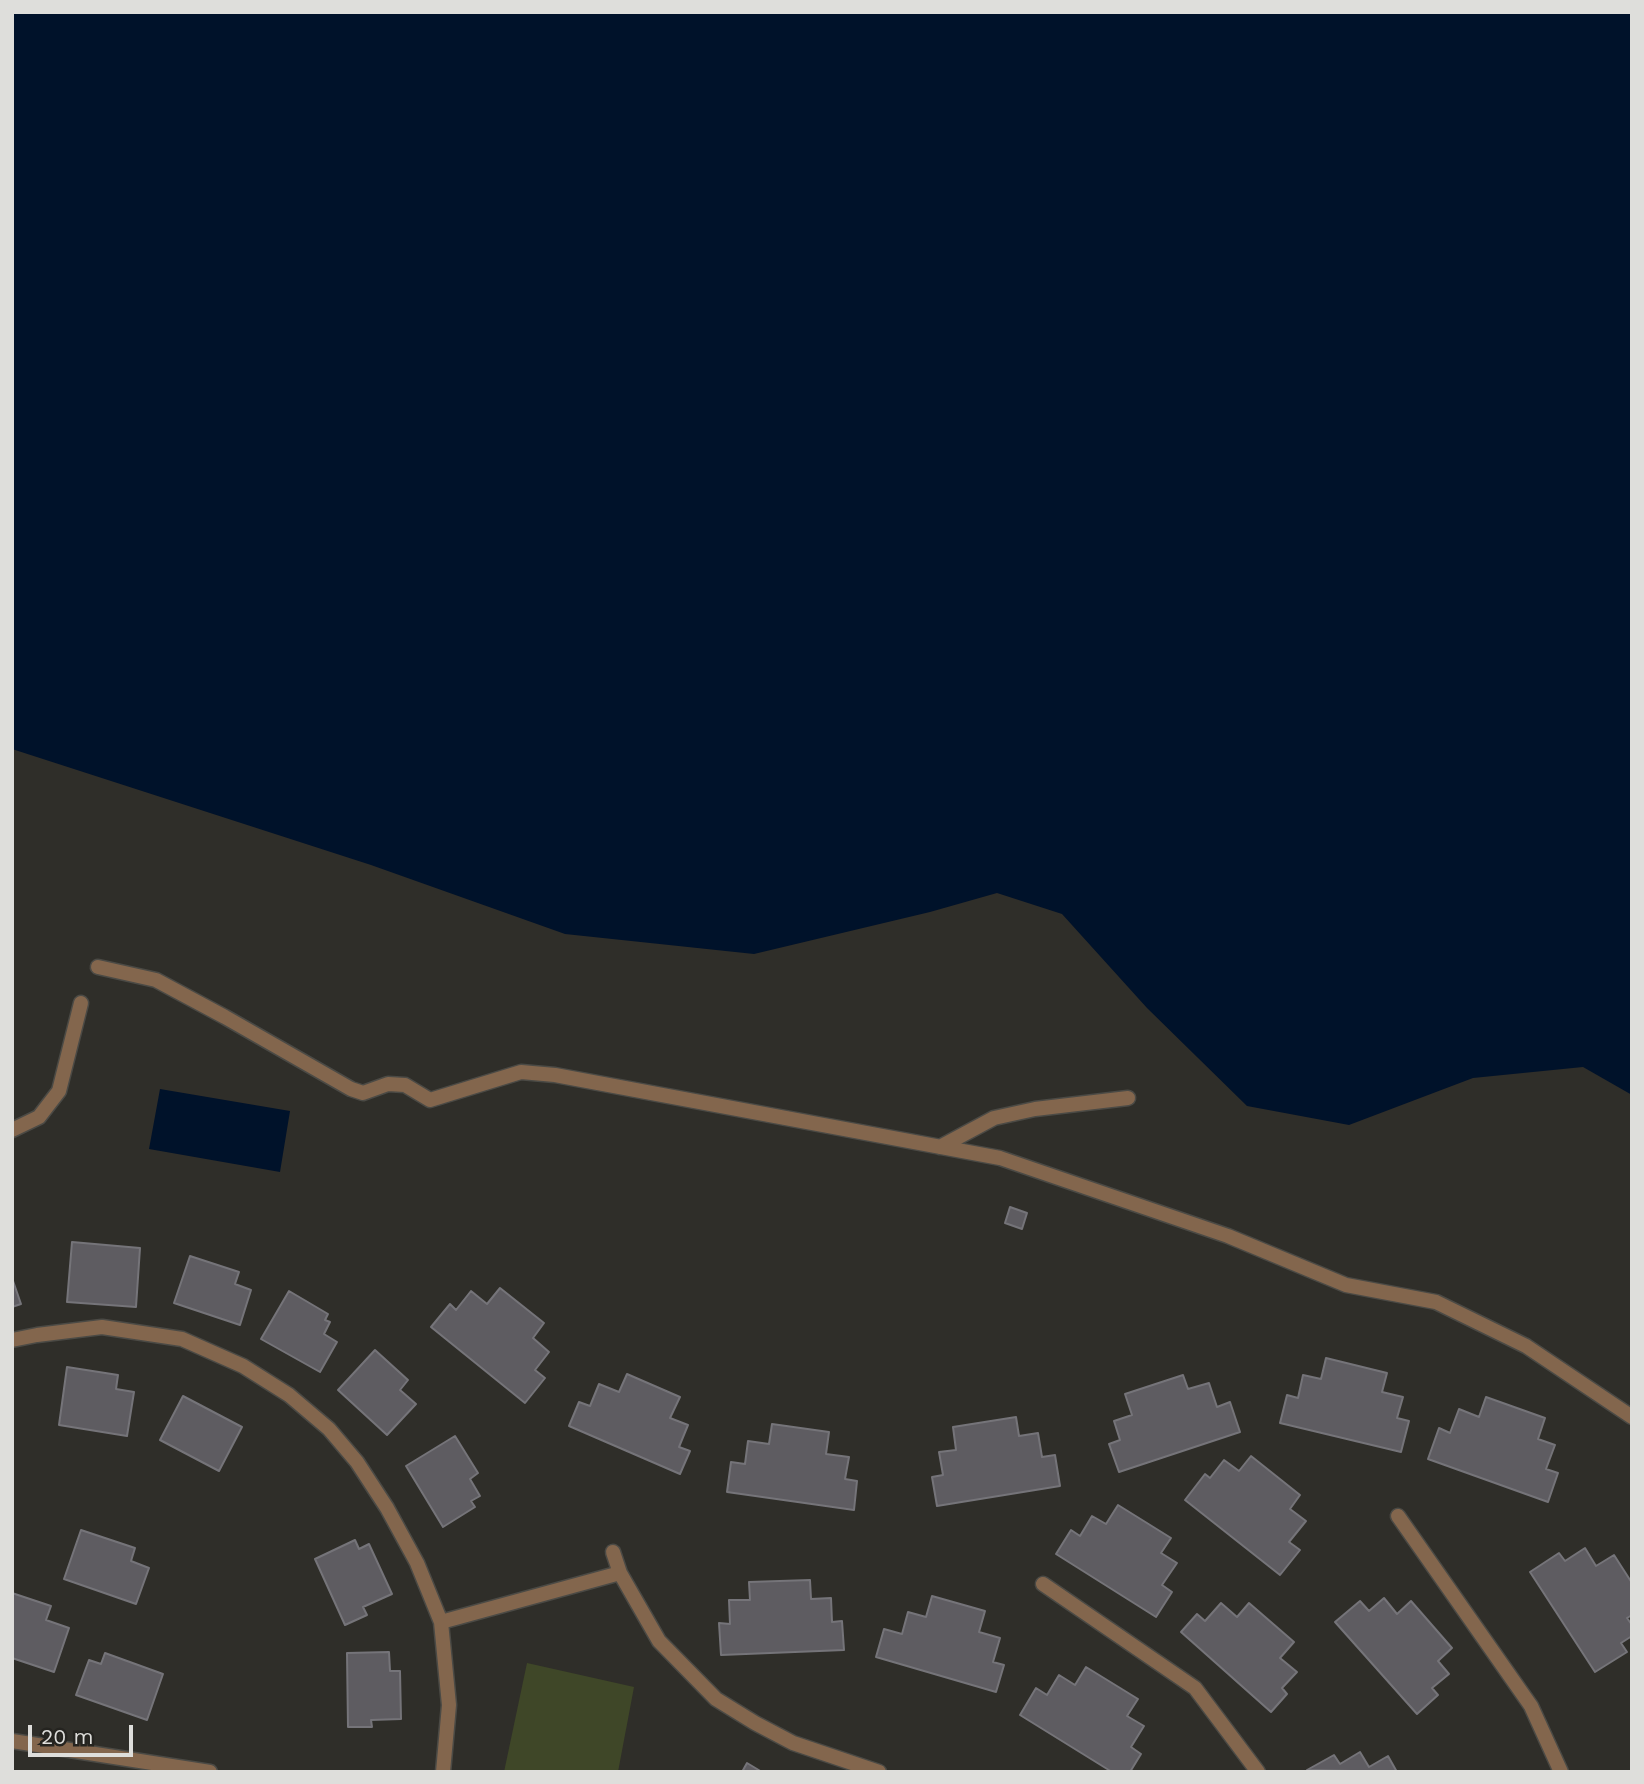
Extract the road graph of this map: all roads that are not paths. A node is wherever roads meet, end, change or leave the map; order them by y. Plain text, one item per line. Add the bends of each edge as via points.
1 (98, 967) dead end
2 (81, 1003) dead end
3 (1128, 1098) dead end
4 (12, 1130) edge
5 (940, 1147) junction
6 (12, 1340) edge
7 (1632, 1417) edge
8 (1398, 1516) dead end
9 (613, 1552) dead end
10 (620, 1573) junction
11 (1043, 1584) dead end
12 (441, 1622) junction
13 (12, 1741) edge
14 (210, 1772) edge
15 (443, 1772) edge
16 (879, 1772) edge
17 (1258, 1772) edge
18 (1561, 1772) edge

1 - 5 street via 156,980 363,1093 388,1084 405,1085 430,1100 521,1072 544,1073
2 - 4 street via 59,1091 39,1117
3 - 5 street via 994,1118
5 - 7 street via 1000,1158 1228,1236 1346,1285 1436,1302 1526,1346
6 - 12 street via 102,1327 182,1339 243,1366 289,1395 329,1429 357,1462 417,1563
8 - 18 street via 1531,1706
9 - 10 street
10 - 12 street
10 - 16 street via 659,1642 716,1699 793,1742
11 - 17 street via 1195,1688
12 - 15 street via 449,1705
13 - 14 street

